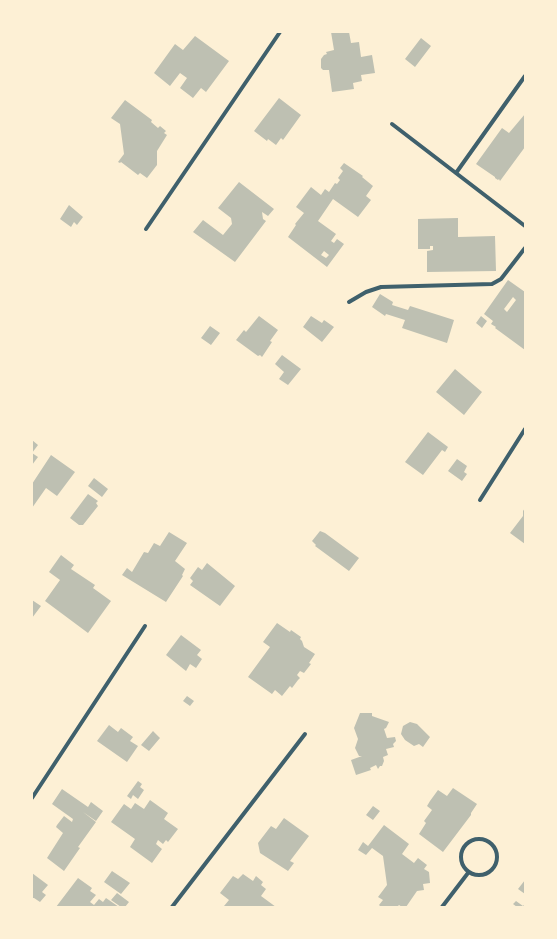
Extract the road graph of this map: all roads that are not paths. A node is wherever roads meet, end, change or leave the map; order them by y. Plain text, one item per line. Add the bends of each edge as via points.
1 (280, 32) edge
2 (525, 76) edge
3 (392, 124) dead end
4 (456, 173) junction
5 (525, 226) edge
6 (146, 229) dead end
7 (525, 248) edge
8 (349, 302) dead end
9 (525, 429) edge
10 (480, 500) dead end
11 (145, 626) dead end
12 (305, 734) dead end
13 (32, 798) edge
14 (468, 873) junction
15 (172, 907) edge
16 (442, 907) edge

1 - 6 street
2 - 4 street
3 - 4 street
4 - 5 street
7 - 8 street via 502,279 492,284 381,287
9 - 10 street
11 - 13 street
12 - 15 street
14 - 14 street via 482,876 488,874 496,864 496,852 484,839 472,840 463,847 461,865
14 - 16 street

